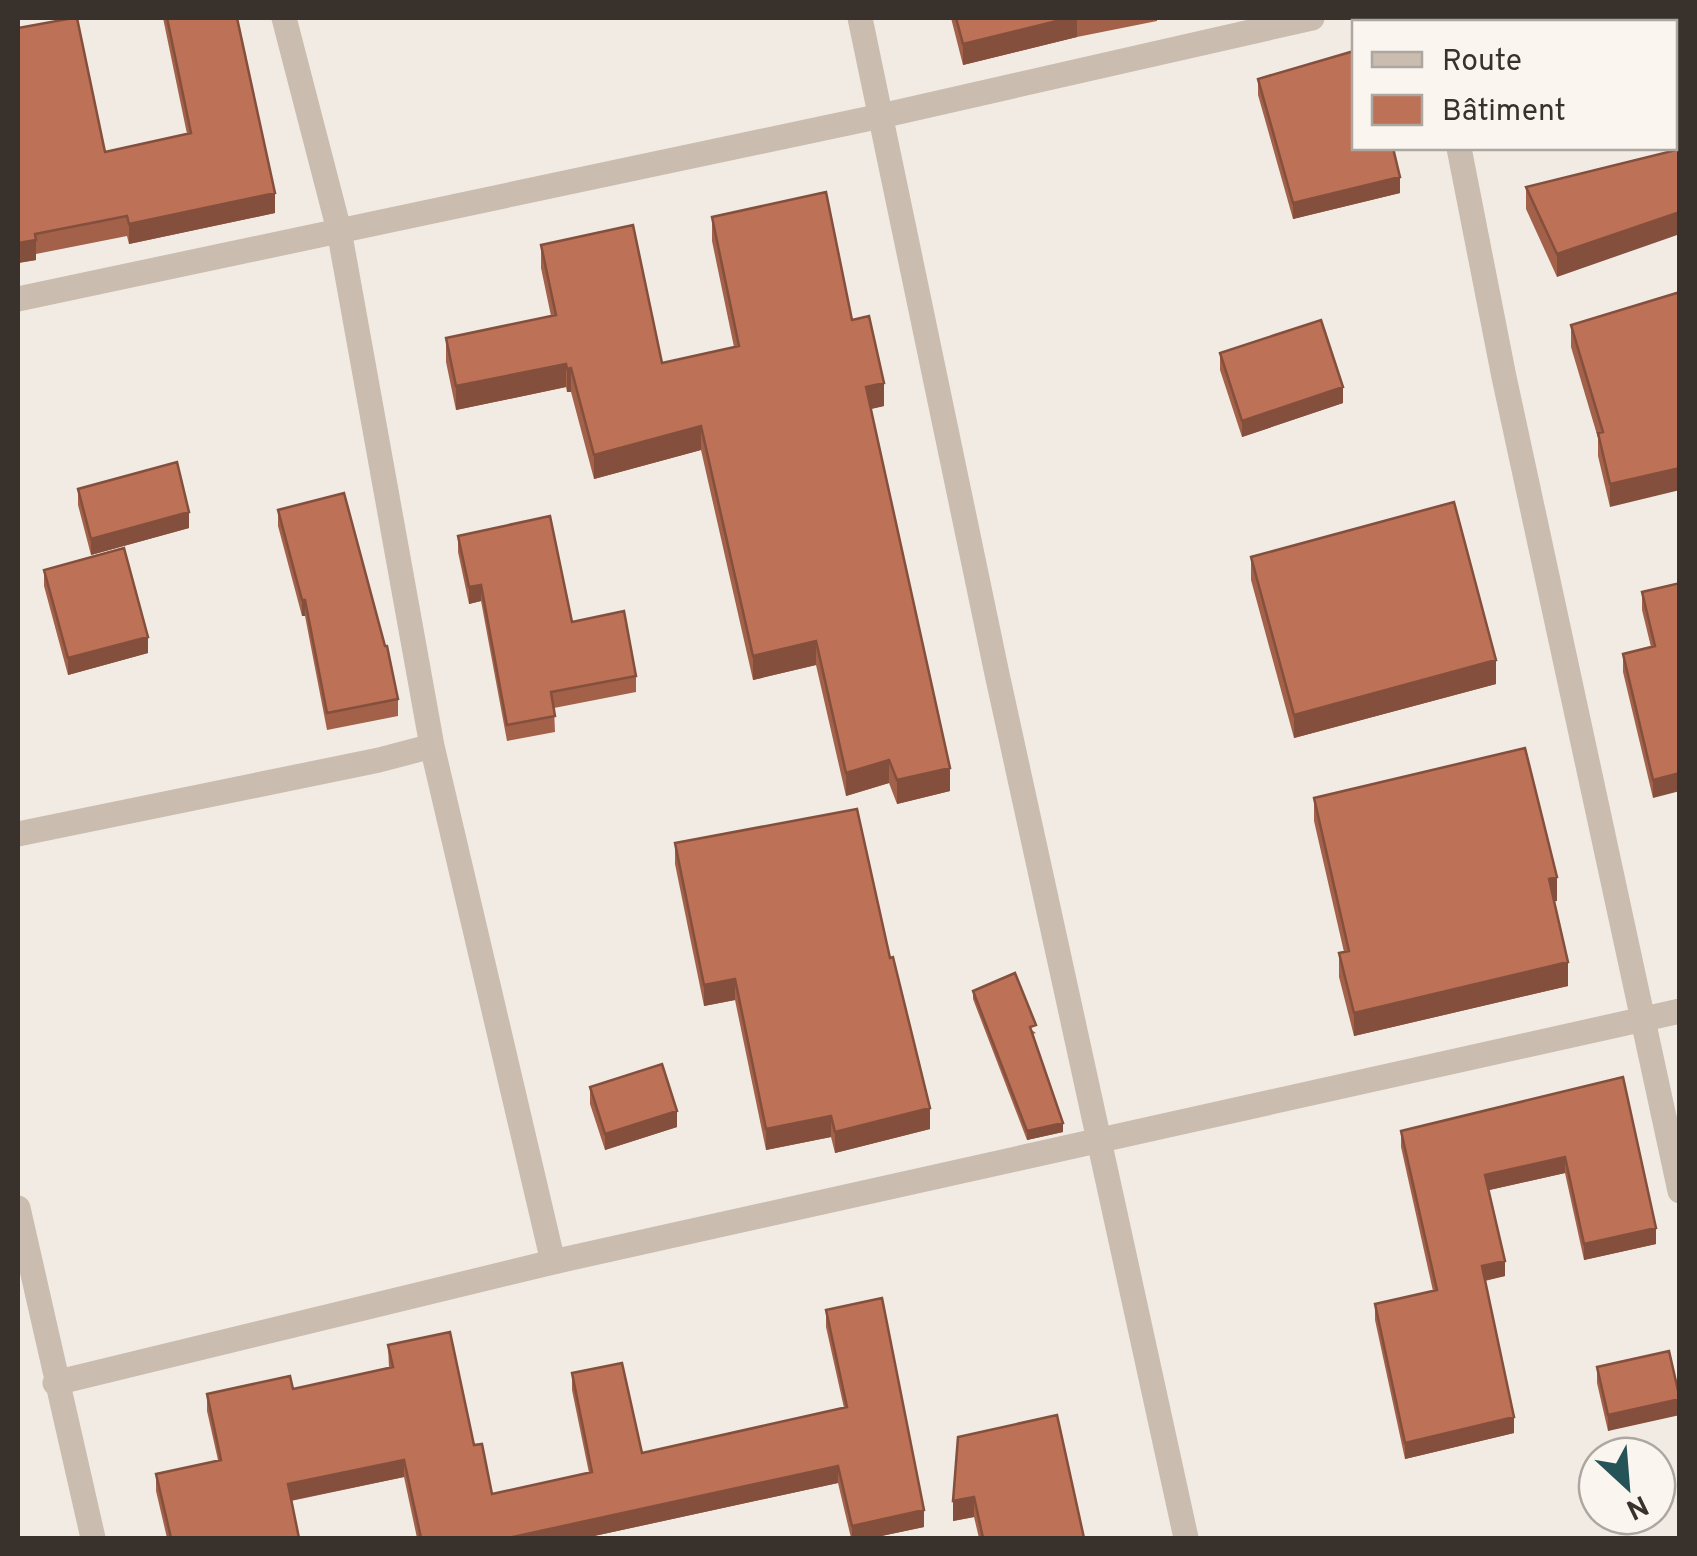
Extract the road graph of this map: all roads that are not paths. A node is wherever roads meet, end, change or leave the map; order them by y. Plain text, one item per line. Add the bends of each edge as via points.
1 (284, 18) edge
2 (860, 18) edge
3 (1312, 18) edge
4 (881, 116) junction
5 (1459, 150) edge
6 (339, 230) junction
7 (18, 299) edge
8 (432, 746) junction
9 (18, 834) edge
10 (1680, 1011) edge
11 (1640, 1019) junction
12 (1100, 1140) junction
13 (1680, 1190) edge
14 (18, 1208) edge
15 (553, 1262) junction
16 (56, 1383) junction
17 (93, 1538) edge
18 (1186, 1538) edge

1 - 6 street
2 - 4 street
3 - 4 street
4 - 6 street
4 - 12 street
5 - 11 street
6 - 7 street
6 - 8 street
8 - 9 street
8 - 15 street
10 - 11 street
11 - 12 street
11 - 13 street
12 - 15 street
12 - 18 street
14 - 16 street
15 - 16 street
16 - 17 street

